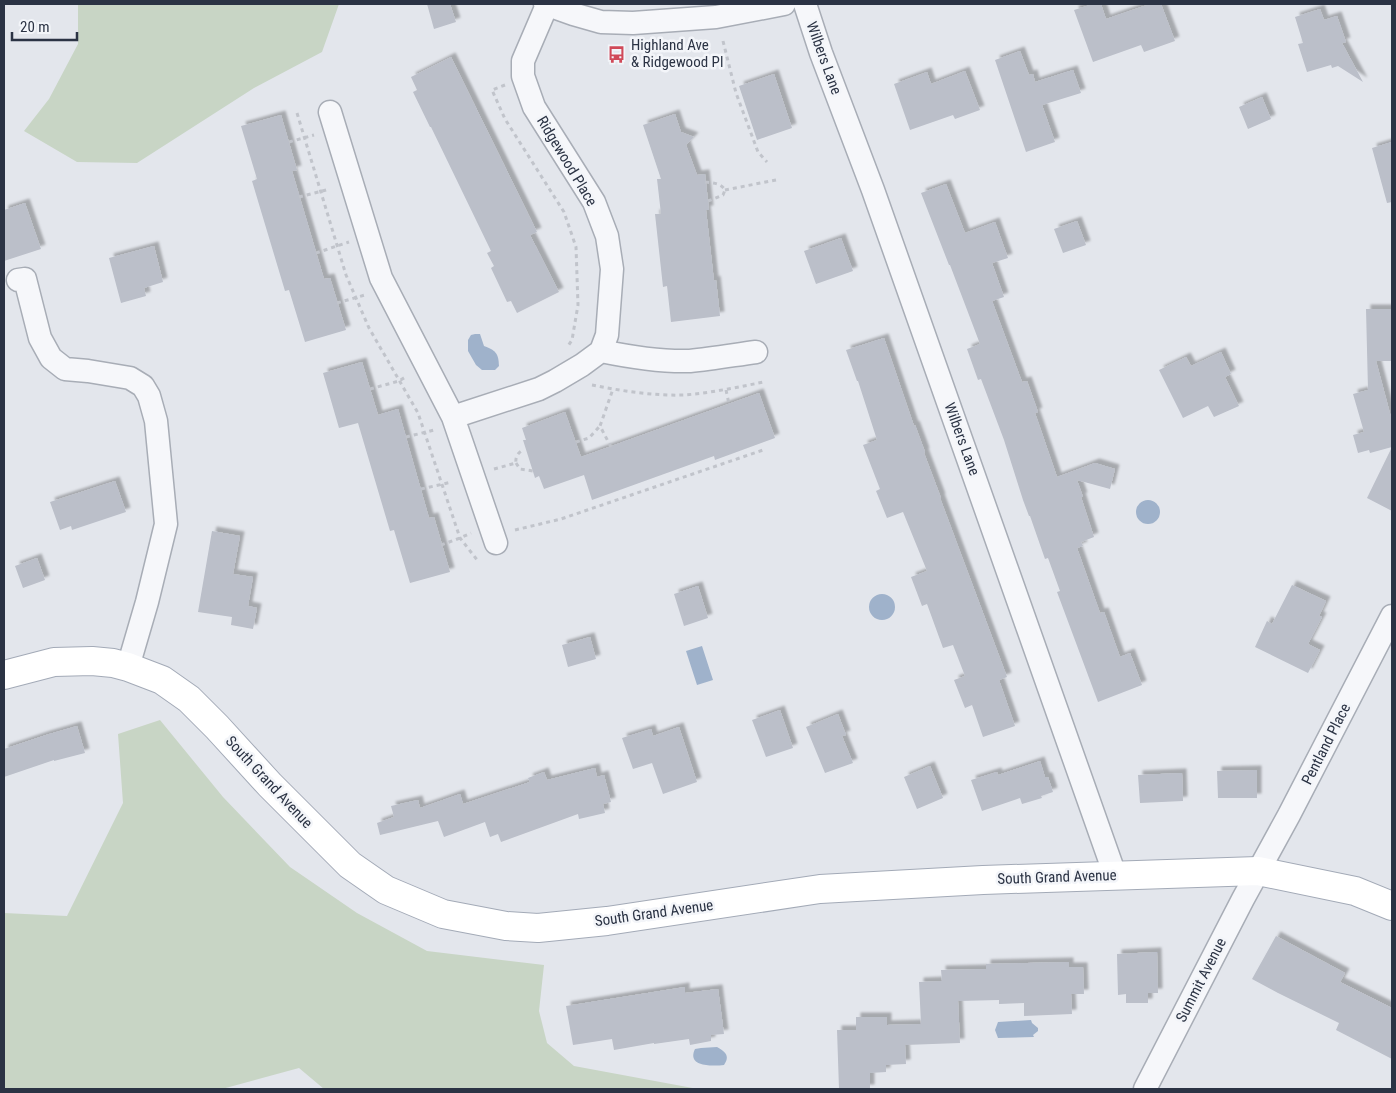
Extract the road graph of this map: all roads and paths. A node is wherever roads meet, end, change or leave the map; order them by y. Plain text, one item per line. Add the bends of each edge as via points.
1 (546, 4) edge
2 (784, 4) edge
3 (805, 4) edge
4 (723, 41) dead end
5 (510, 83) dead end
6 (297, 113) dead end
7 (333, 121) joint
8 (304, 137) junction
9 (288, 142) dead end
10 (767, 162) dead end
11 (776, 180) dead end
12 (706, 182) dead end
13 (352, 183) junction
14 (725, 190) junction
15 (320, 191) junction
16 (300, 196) dead end
17 (708, 201) dead end
18 (368, 236) junction
19 (337, 245) junction
20 (316, 253) dead end
21 (18, 280) dead end
22 (386, 287) junction
23 (356, 298) junction
24 (337, 303) dead end
25 (568, 347) dead end
26 (601, 350) junction
27 (756, 352) dead end
28 (426, 365) junction
29 (572, 371) junction
30 (399, 381) junction
31 (764, 382) dead end
32 (370, 389) dead end
33 (613, 389) junction
34 (726, 390) junction
35 (729, 404) dead end
36 (454, 421) junction
37 (600, 426) junction
38 (424, 432) junction
39 (406, 437) dead end
40 (576, 442) dead end
41 (611, 447) dead end
42 (766, 449) dead end
43 (516, 463) dead end
44 (533, 471) dead end
45 (493, 533) junction
46 (460, 538) junction
47 (442, 545) dead end
48 (478, 562) dead end
49 (1392, 616) edge
50 (128, 667) junction
51 (4, 675) edge
52 (1258, 871) junction
53 (1116, 875) junction
54 (1392, 906) edge
55 (1144, 1089) edge

1 - 2 street via 601,22 633,23 716,17
1 - 26 street, Ridgewood Place via 523,61 523,76 534,107 594,202 607,236 612,269 611,297 607,335
3 - 53 street, Wilbers Lane
4 - 10 path via 736,93 758,152
5 - 25 path via 492,90 505,119 564,212 576,247 578,305
6 - 8 path
7 - 8 path
7 - 13 street
8 - 9 path
8 - 15 path
11 - 14 path
12 - 14 path via 716,183
13 - 15 path
13 - 18 street
14 - 17 path via 723,195
15 - 16 path
15 - 19 path
18 - 19 path
18 - 22 street
19 - 20 path
19 - 23 path
21 - 50 street via 25,280 40,338 51,358 66,369 130,378 143,386 149,396 156,421 166,524
22 - 23 path
22 - 28 street
23 - 24 path
23 - 30 path
26 - 27 street via 657,360 690,361
26 - 29 street
28 - 30 path
28 - 36 street
29 - 33 path via 583,383
29 - 36 street via 539,389
30 - 32 path
30 - 38 path via 418,414
31 - 34 path
33 - 34 path via 683,395
33 - 37 path
34 - 35 path
36 - 38 path
36 - 45 street
37 - 40 path via 589,438
37 - 41 path
38 - 39 path
38 - 46 path
42 - 45 path via 561,519
43 - 44 path via 520,469
45 - 46 path
46 - 47 path
46 - 48 path
49 - 52 street, Pentland Place
50 - 51 main road, South Grand Avenue via 69,661
50 - 53 main road, South Grand Avenue via 162,680 189,698 350,865 386,890 443,914 466,919 538,928 607,921 820,889
52 - 53 main road, South Grand Avenue
52 - 54 main road, South Grand Avenue via 1356,891
52 - 55 street, Summit Avenue

